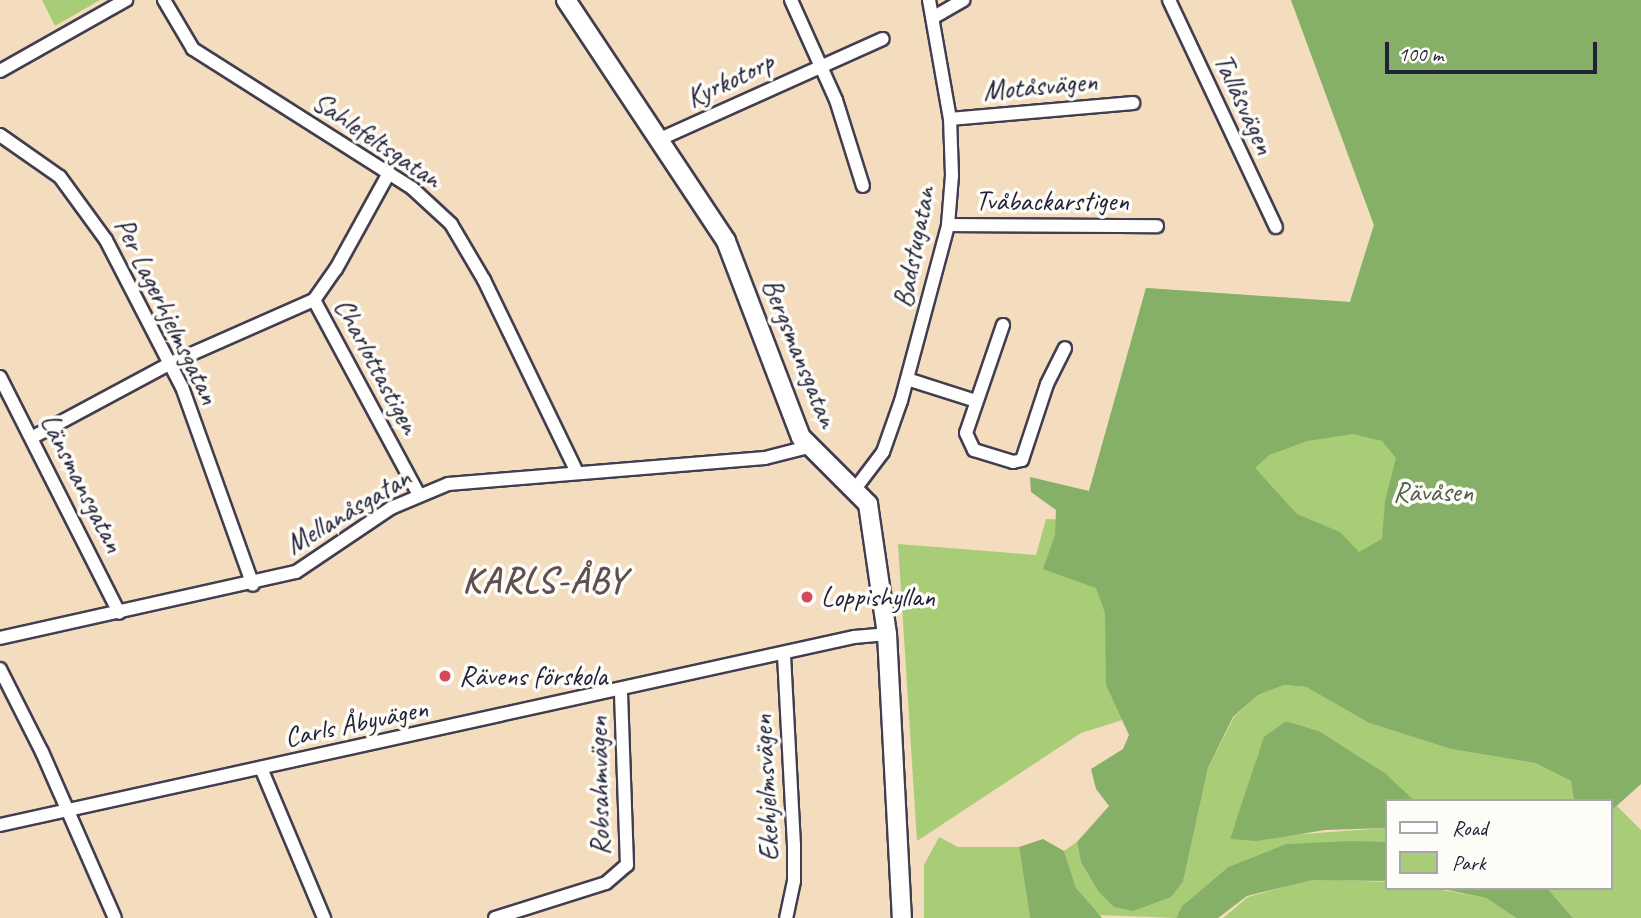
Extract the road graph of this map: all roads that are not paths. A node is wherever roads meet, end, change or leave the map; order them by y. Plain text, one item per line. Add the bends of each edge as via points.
1 (126, 0) edge
2 (164, 0) edge
3 (566, 0) edge
4 (791, 0) edge
5 (929, 0) edge
6 (964, 0) edge
7 (1169, 0) edge
8 (934, 17) junction
9 (883, 39) dead end
10 (820, 65) junction
11 (0, 71) edge
12 (1133, 103) dead end
13 (950, 119) junction
14 (0, 135) edge
15 (660, 139) junction
16 (389, 173) junction
17 (863, 186) dead end
18 (948, 225) junction
19 (1157, 226) dead end
20 (1276, 227) dead end
21 (314, 300) junction
22 (1003, 325) dead end
23 (1065, 348) dead end
24 (170, 363) junction
25 (0, 377) edge
26 (907, 379) junction
27 (976, 401) junction
28 (33, 437) junction
29 (808, 447) junction
30 (577, 472) junction
31 (855, 489) junction
32 (418, 493) junction
33 (253, 585) junction
34 (119, 613) junction
35 (887, 634) junction
36 (0, 638) edge
37 (784, 655) junction
38 (0, 669) edge
39 (621, 689) junction
40 (261, 768) junction
41 (69, 812) junction
42 (0, 825) edge
43 (115, 918) edge
44 (324, 918) edge
45 (495, 918) edge
46 (786, 918) edge
47 (902, 918) edge

1 - 11 street
2 - 16 street, Sahlefeltsgatan via 193,49
3 - 15 street, Bergsmansgatan
4 - 10 street, Kyrkotorp
5 - 8 street, Badstugatan
6 - 8 street
7 - 20 street, Tallåsvägen
8 - 13 street, Badstugatan
9 - 10 street, Kyrkotorp
10 - 15 street, Kyrkotorp
10 - 17 street, Kyrkotorp via 848,132
12 - 13 street, Motåsvägen
13 - 18 street, Badstugatan
14 - 24 street, Per Lagerhjelmsgatan via 60,177 90,213
15 - 29 street, Bergsmansgatan via 726,241 795,425
16 - 21 street
16 - 30 street, Sahlefeltsgatan via 431,203 467,246
18 - 19 street, Tvåbackarstigen
18 - 26 street, Badstugatan
21 - 24 street
21 - 32 street, Charlottastigen
22 - 27 street
23 - 27 street via 1047,384 1022,460 1013,462 967,444
24 - 28 street
24 - 33 street, Per Lagerhjelmsgatan
25 - 28 street, Länsmansgatan
26 - 27 street
26 - 31 street, Badstugatan via 883,452
28 - 34 street, Länsmansgatan
29 - 30 street, Mellanåsgatan via 765,458
29 - 31 street, Bergsmansgatan
30 - 32 street, Mellanåsgatan via 471,480
31 - 35 street, Bergsmansgatan via 871,513
32 - 33 street, Mellanåsgatan via 296,572
33 - 34 street, Mellanåsgatan
34 - 36 street, Mellanåsgatan
35 - 37 street, Carls Åbyvägen via 854,637
35 - 47 street, Bergsmansgatan
37 - 39 street, Carls Åbyvägen
37 - 46 street, Ekehjelmsvägen via 794,845 794,881
38 - 41 street
39 - 40 street, Carls Åbyvägen
39 - 45 street, Robsahmvägen via 628,864 606,883
40 - 41 street, Carls Åbyvägen
40 - 44 street
41 - 42 street, Carls Åbyvägen
41 - 43 street

